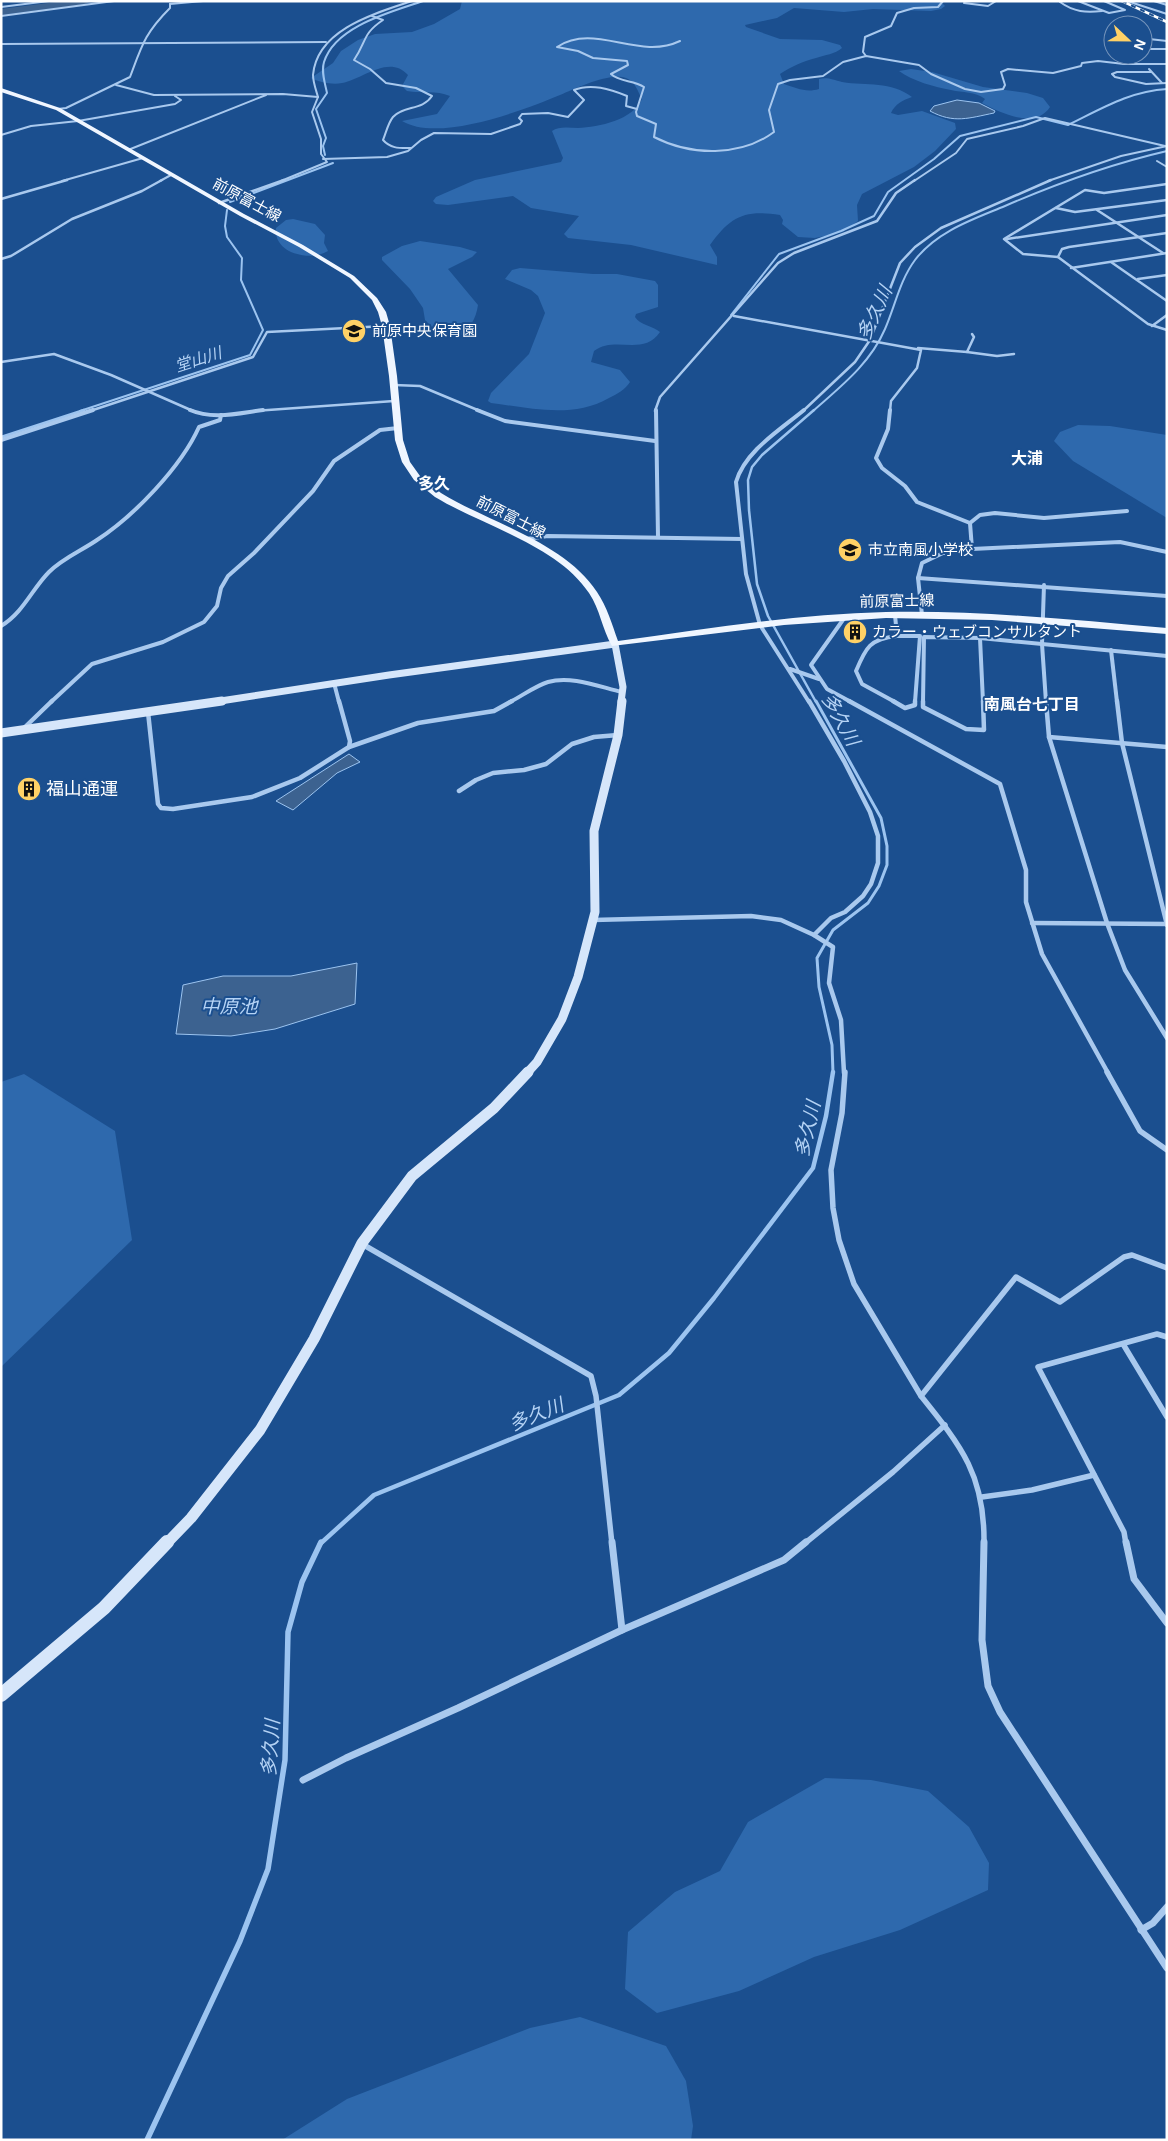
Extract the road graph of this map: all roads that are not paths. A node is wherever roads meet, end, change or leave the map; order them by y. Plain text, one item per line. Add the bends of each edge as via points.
1 (49, 1) edge
2 (114, 1) edge
3 (203, 1) edge
4 (412, 1) edge
5 (944, 1) edge
6 (996, 1) edge
7 (1062, 1) edge
8 (1078, 1) edge
9 (1104, 1) edge
10 (1127, 1) edge
11 (1154, 1) edge
12 (169, 3) edge
13 (964, 3) dead end
14 (1167, 5) edge
15 (1, 7) edge
16 (1104, 11) junction
17 (1167, 14) edge
18 (1, 16) edge
19 (372, 16) junction
20 (1153, 39) edge
21 (1167, 41) edge
22 (326, 42) junction
23 (680, 42) dead end
24 (142, 43) junction
25 (1, 44) edge
26 (1153, 49) edge
27 (1167, 49) edge
28 (866, 56) junction
29 (1164, 59) dead end
30 (1103, 62) edge
31 (1153, 64) edge
32 (1167, 64) edge
33 (1144, 65) edge
34 (1151, 72) junction
35 (1162, 83) junction
36 (1167, 83) edge
37 (116, 85) junction
38 (1, 90) edge
39 (268, 94) junction
40 (170, 95) junction
41 (318, 97) junction
42 (58, 109) junction
43 (637, 109) junction
44 (78, 121) junction
45 (1, 135) edge
46 (1167, 146) edge
47 (413, 148) junction
48 (128, 150) junction
49 (143, 158) junction
50 (323, 159) junction
51 (1157, 161) dead end
52 (1167, 167) edge
53 (171, 175) junction
54 (1167, 184) edge
55 (1, 199) edge
56 (1167, 200) edge
57 (219, 203) junction
58 (1056, 208) junction
59 (1096, 210) junction
60 (1167, 215) edge
61 (1117, 223) junction
62 (1167, 233) edge
63 (1138, 237) junction
64 (1004, 239) junction
65 (1165, 254) edge
66 (1058, 257) junction
67 (1, 259) edge
68 (1111, 262) junction
69 (1070, 268) junction
70 (1167, 275) edge
71 (1137, 279) junction
72 (1167, 301) edge
73 (1167, 315) edge
74 (734, 316) junction
75 (386, 326) junction
76 (1152, 326) junction
77 (1167, 330) edge
78 (972, 334) dead end
79 (872, 341) junction
80 (918, 348) junction
81 (966, 352) junction
82 (1014, 354) dead end
83 (1, 362) edge
84 (394, 384) junction
85 (148, 392) junction
86 (394, 400) junction
87 (221, 415) junction
88 (398, 428) junction
89 (1, 440) edge
90 (656, 440) junction
91 (1127, 511) dead end
92 (970, 524) junction
93 (658, 537) junction
94 (742, 539) junction
95 (524, 540) junction
96 (972, 549) junction
97 (1167, 552) edge
98 (918, 578) junction
99 (1044, 585) junction
100 (1167, 596) edge
101 (895, 615) junction
102 (922, 615) junction
103 (846, 617) junction
104 (1043, 620) junction
105 (1, 626) edge
106 (760, 626) junction
107 (1167, 631) edge
108 (897, 636) junction
109 (980, 638) junction
110 (615, 644) junction
111 (1042, 644) junction
112 (1111, 650) junction
113 (1167, 656) edge
114 (789, 668) junction
115 (819, 678) junction
116 (334, 683) junction
117 (622, 692) junction
118 (148, 712) junction
119 (22, 730) junction
120 (1, 733) edge
121 (618, 735) junction
122 (1050, 737) junction
123 (1122, 743) junction
124 (349, 747) junction
125 (1167, 747) edge
126 (459, 791) dead end
127 (593, 920) junction
128 (1032, 923) junction
129 (1107, 923) junction
130 (1167, 925) edge
131 (814, 935) junction
132 (1167, 1038) edge
133 (1167, 1150) edge
134 (362, 1243) junction
135 (1167, 1268) edge
136 (1167, 1337) edge
137 (1123, 1344) junction
138 (921, 1396) junction
139 (1167, 1417) edge
140 (945, 1426) junction
141 (1094, 1475) junction
142 (982, 1497) junction
143 (1167, 1623) edge
144 (622, 1630) junction
145 (1, 1695) edge
146 (303, 1780) dead end
147 (1167, 1907) edge
148 (1141, 1930) junction
149 (1167, 1968) edge

1 - 15 street
2 - 18 street
3 - 12 street
4 - 19 street
5 - 28 street via 938,8 914,8 897,14 891,26 865,37 863,52
6 - 13 street via 988,6
7 - 16 street via 1086,14
8 - 16 street
9 - 16 street via 1125,10
10 - 17 street
11 - 14 street
12 - 24 street via 170,8 152,26
19 - 22 street
19 - 47 street via 383,20 367,32 364,45 354,60 386,83 416,88 432,96 424,105 392,118 383,140 390,147
20 - 21 street
22 - 24 street
22 - 41 street via 313,66 314,89
23 - 43 street via 656,49 593,38 557,47 593,58 626,61 628,65 612,74 644,87
24 - 25 street
24 - 37 street via 132,75
26 - 27 street
28 - 30 street via 919,64 930,74 957,87 981,92 1003,89 1001,72 1008,69 1054,73 1089,61
28 - 43 street via 843,62 823,76 778,84 769,110 774,132 758,142 731,151 708,152 658,139 653,135 656,124 636,116
29 - 32 street
31 - 32 street
33 - 34 street
34 - 35 street
34 - 35 street via 1112,74 1115,78 1146,84
35 - 36 street
37 - 40 street via 154,95
37 - 42 street
38 - 42 main road, 前原富士線
39 - 40 street
39 - 41 street
39 - 48 street
40 - 44 street via 181,100 170,105
41 - 50 street via 311,108 321,138 319,146
42 - 44 main road, 前原富士線
43 - 47 street via 626,106 627,96 620,93 577,88 574,90 584,100 568,117 548,113 522,114 520,124 497,133 440,132 427,136
44 - 45 street via 31,126
44 - 48 main road, 前原富士線
46 - 74 street via 1044,118 967,139 956,153 896,193 877,221 794,253 778,263
46 - 79 street via 1121,156 1065,175 941,228 900,262
47 - 50 street via 387,157
48 - 49 main road, 前原富士線
49 - 53 main road, 前原富士線
49 - 55 street
50 - 57 street via 327,162
51 - 52 street
53 - 57 main road, 前原富士線
53 - 67 street via 72,219
54 - 58 street via 1104,193 1084,190
56 - 59 street
57 - 75 main road, 前原富士線 via 352,276 375,299
58 - 59 street via 1075,212
58 - 64 street
59 - 61 street
60 - 61 street
61 - 63 street
61 - 64 street
62 - 63 street
63 - 65 street
63 - 66 street via 1069,247 1062,249
64 - 66 street via 1023,254
65 - 68 street
66 - 69 street
68 - 69 street
68 - 71 street
69 - 76 street
70 - 71 street
71 - 72 street
73 - 76 street
74 - 79 street
74 - 90 street via 660,398 655,412
75 - 84 main road, 前原富士線
75 - 85 street via 267,332 253,357
76 - 77 street
78 - 81 street via 974,337
79 - 80 street
79 - 94 street via 838,380 760,447 738,471 736,482
80 - 81 street
80 - 92 street via 922,352 917,368 891,401 888,429 876,458 883,470 909,490 913,499
81 - 82 street via 997,356
83 - 85 street via 54,354
84 - 86 main road, 前原富士線
84 - 90 street via 420,386 505,421
85 - 87 street via 200,414
85 - 89 street
86 - 87 street
86 - 88 main road, 前原富士線
87 - 105 street via 220,420 200,427 172,469 125,516 103,536 50,572 12,618
88 - 95 main road, 前原富士線 via 410,470 422,484 453,504
88 - 119 street via 380,430 334,461 314,490 254,554 228,576 216,606 204,622 163,642 92,664
90 - 93 street
91 - 92 street via 1044,518 994,513 980,515
92 - 96 street
93 - 94 street
93 - 95 street via 548,536
94 - 106 street via 746,574
95 - 110 main road, 前原富士線 via 566,566 592,590
96 - 97 street via 1120,542
96 - 98 street via 932,557 922,563
98 - 99 street
98 - 102 street
99 - 100 street
99 - 104 street
101 - 102 main road, 前原富士線
101 - 103 main road, 前原富士線
101 - 108 street
102 - 104 main road, 前原富士線
103 - 106 main road, 前原富士線
103 - 115 street via 811,665
104 - 107 main road, 前原富士線
104 - 111 street
106 - 110 main road, 前原富士線
106 - 114 street
108 - 108 street via 878,638 871,643 856,671 862,684 905,708 915,705 920,636
109 - 109 street via 984,730 966,729 923,707 924,637
109 - 111 street
110 - 116 street
110 - 117 street
111 - 112 street
111 - 122 street
112 - 113 street
112 - 123 street
114 - 115 street
114 - 131 street via 858,786 878,836 878,863 871,884 863,896 845,912 831,918
115 - 128 street via 827,689 1000,784 1026,870 1026,902
116 - 118 street
116 - 124 street
117 - 121 street
117 - 124 street via 580,682 548,682 494,711 418,723
118 - 119 street
118 - 124 street via 158,804 166,809 252,797 300,778
119 - 120 street
121 - 126 street via 594,737 572,744 546,764 493,773
121 - 127 street via 594,831
122 - 123 street
122 - 129 street
123 - 125 street
123 - 130 street
127 - 131 street via 751,916 780,920
127 - 134 street via 578,977 562,1019 537,1062 494,1108 412,1176
128 - 129 street
128 - 133 street via 1042,954 1140,1131
129 - 130 street
129 - 132 street via 1125,970
131 - 138 street via 833,947 829,983 841,1020 845,1064 842,1113 831,1170 839,1240 854,1284
134 - 144 street via 591,1376 596,1396
134 - 145 street via 314,1339 260,1430 191,1518 104,1608
135 - 138 street via 1132,1255 1124,1257 1060,1302 1016,1278
136 - 137 street via 1157,1334
137 - 139 street
137 - 141 street via 1038,1367
138 - 140 street
140 - 142 street via 972,1468
140 - 144 street via 784,1560
141 - 142 street via 1032,1490
141 - 143 street via 1124,1532 1134,1579
142 - 148 street via 982,1640 988,1686 1000,1712
144 - 146 street
147 - 148 street via 1153,1923
148 - 149 street

